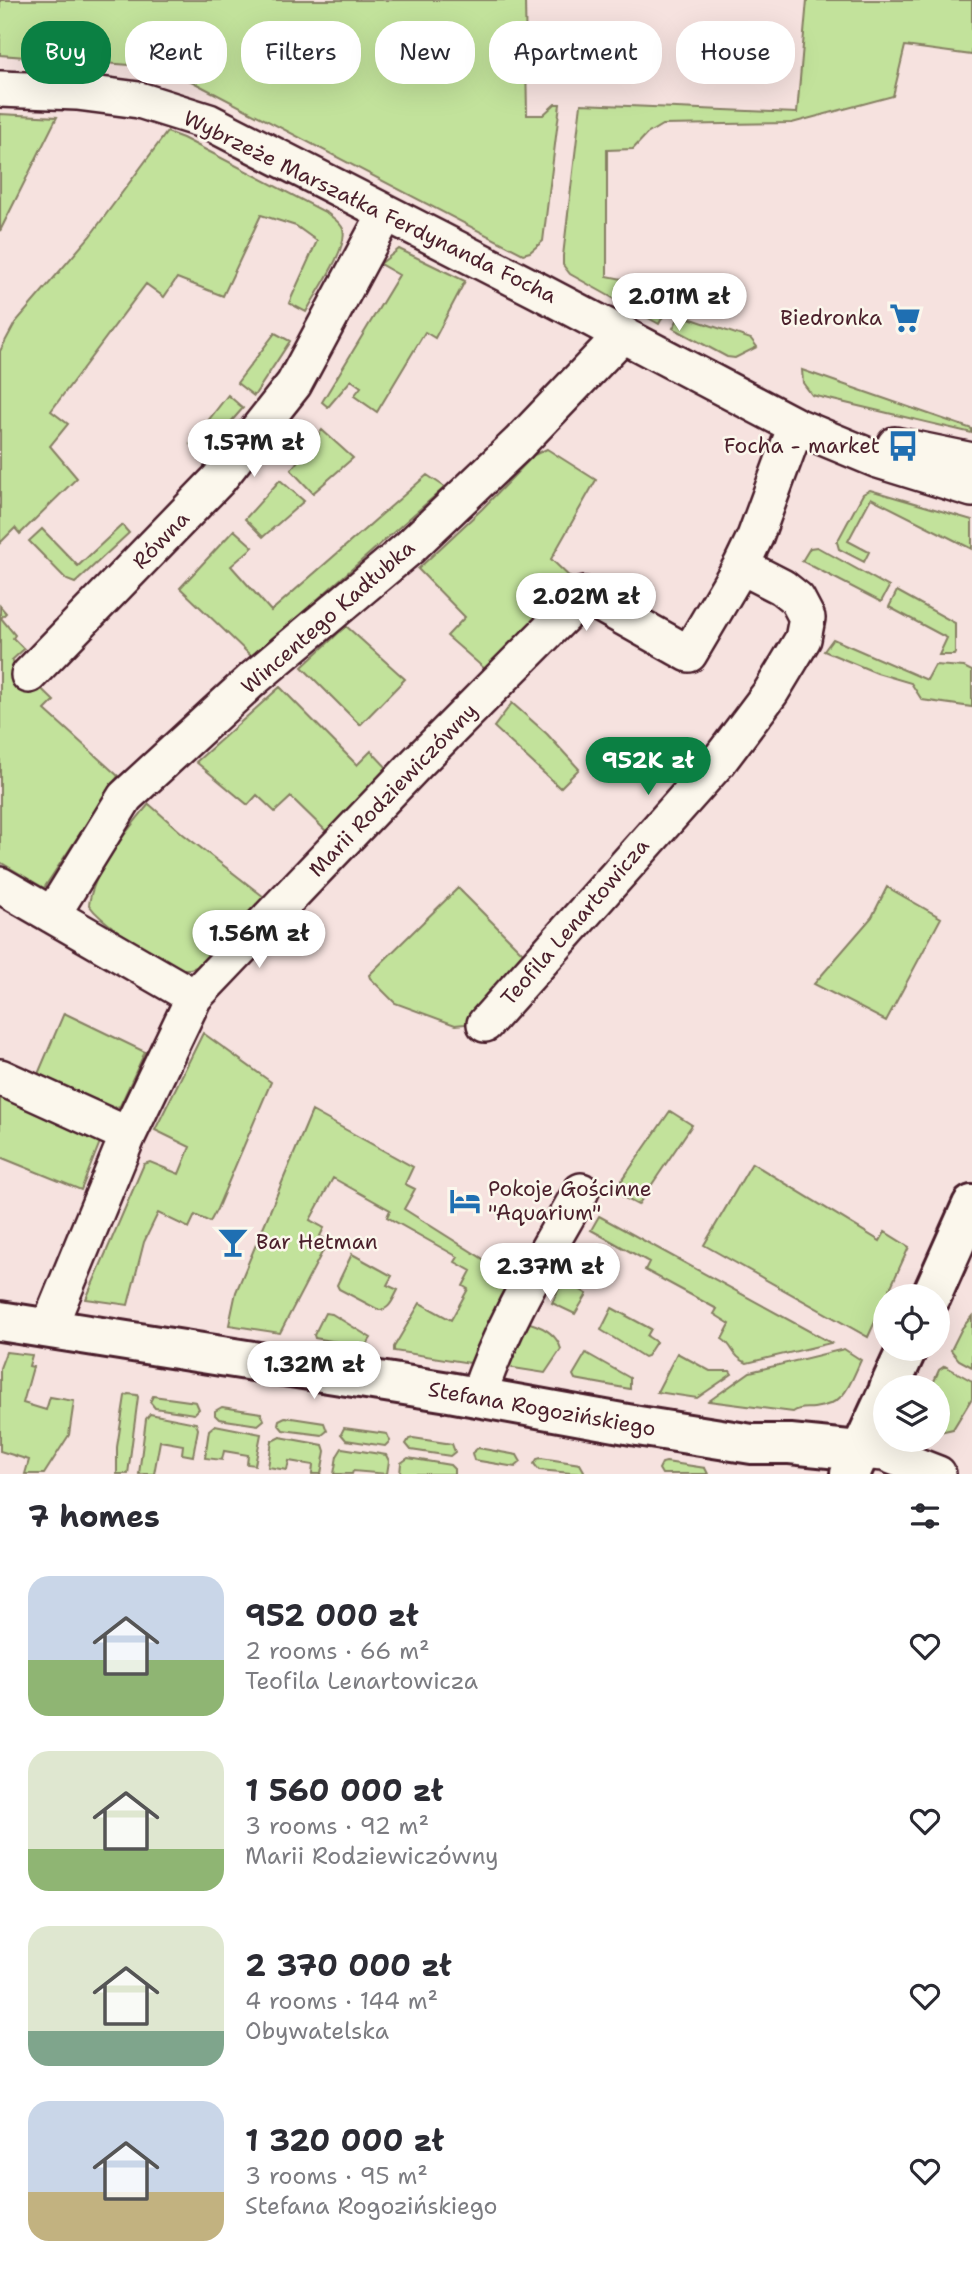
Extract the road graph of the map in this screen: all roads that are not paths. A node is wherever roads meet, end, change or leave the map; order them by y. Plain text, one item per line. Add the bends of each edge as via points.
1 (0, 89) edge
2 (386, 213) junction
3 (623, 334) junction
4 (796, 426) junction
5 (972, 461) edge
6 (972, 489) edge
7 (741, 566) junction
8 (29, 675) dead end
9 (0, 885) edge
10 (52, 915) junction
11 (194, 997) junction
12 (485, 1024) dead end
13 (0, 1077) edge
14 (128, 1135) junction
15 (581, 1191) dead end
16 (972, 1205) edge
17 (937, 1284) edge
18 (0, 1321) edge
19 (49, 1327) junction
20 (478, 1397) junction
21 (873, 1423) edge
22 (752, 1444) junction
23 (855, 1462) edge
24 (801, 1474) edge
25 (938, 1474) edge

1 - 2 street, Wybrzeże Marszałka Ferdynanda Focha via 139,100 209,122
2 - 3 street, Wybrzeże Marszałka Ferdynanda Focha
2 - 8 street, Równa via 294,384 218,480
3 - 4 street, Wybrzeże Marszałka Ferdynanda Focha
3 - 10 street, Wincentego Kadłubka via 519,443 409,548 253,679 125,797
4 - 5 street, Wybrzeże Marszałka Ferdynanda Focha
4 - 6 street, Wybrzeże Marszałka Ferdynanda Focha via 878,460
4 - 7 street, Marii Rodziewiczówny
7 - 11 street, Marii Rodziewiczówny via 689,654 584,594
7 - 12 street, Teofila Lenartowicza via 797,599 807,618 803,639 771,692 719,761
9 - 10 street
10 - 11 street
11 - 14 street, Marii Rodziewiczówny
13 - 14 street
14 - 19 street, Marii Rodziewiczówny
15 - 20 street via 519,1301
16 - 17 street
18 - 19 street, Stefana Rogozińskiego
19 - 20 street, Stefana Rogozińskiego
20 - 22 street, Stefana Rogozińskiego
21 - 23 street
22 - 23 street, Stefana Rogozińskiego via 790,1444
22 - 24 street, Stefana Rogozińskiego
23 - 25 street via 884,1453

